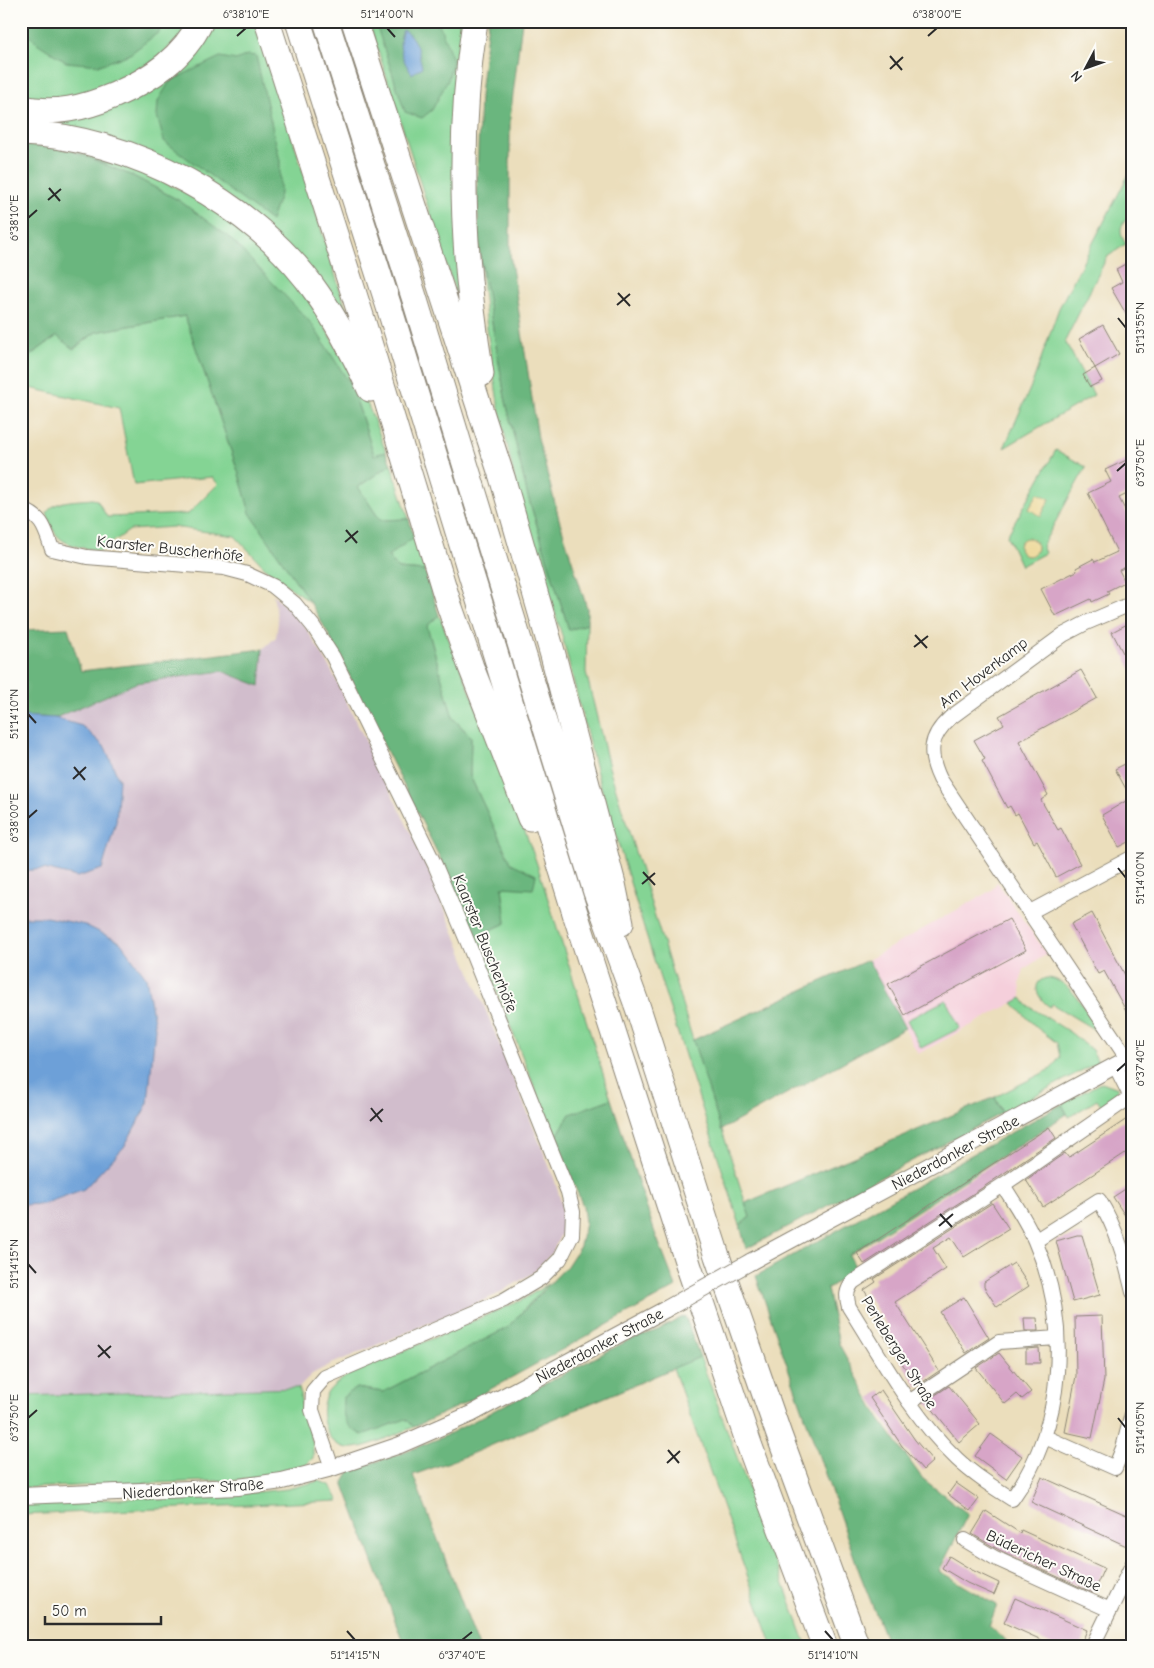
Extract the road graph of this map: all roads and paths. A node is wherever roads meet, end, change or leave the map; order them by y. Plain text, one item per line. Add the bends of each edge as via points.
1 (201, 21) edge
2 (267, 21) edge
3 (298, 21) edge
4 (326, 21) edge
5 (354, 21) edge
6 (475, 21) edge
7 (21, 108) edge
8 (21, 133) edge
9 (502, 477) junction
10 (412, 482) junction
11 (21, 509) edge
12 (1133, 603) edge
13 (1133, 857) edge
14 (1030, 912) junction
15 (575, 913) junction
16 (638, 1008) junction
17 (1125, 1060) edge
18 (1003, 1185) junction
19 (1035, 1240) junction
20 (1133, 1292) edge
21 (1058, 1338) junction
22 (909, 1402) junction
23 (1133, 1410) edge
24 (1045, 1437) junction
25 (332, 1468) junction
26 (21, 1496) edge
27 (965, 1540) dead end
28 (1133, 1563) edge
29 (1110, 1610) junction
30 (825, 1647) edge
31 (857, 1647) edge
32 (1092, 1647) edge

1 - 7 highway via 178,54 161,70 137,85 75,109
2 - 10 highway
3 - 15 highway
4 - 16 highway via 596,892
5 - 9 highway
6 - 9 highway via 464,137 466,257 474,328
8 - 10 highway via 111,148 155,165 228,206 267,236 317,292 336,323 357,361
9 - 16 highway via 608,866
10 - 15 highway via 471,667 528,812
11 - 25 street, Kaarster Buscherhöfe via 39,519 52,549 87,557 224,568 247,574 273,586 314,626 435,865 568,1192 573,1212 572,1235 560,1259 541,1278 504,1300 326,1377 313,1391 312,1410
12 - 14 street, Am Hoverkamp via 1055,640 950,718 934,739 932,758 940,779
13 - 14 street
14 - 17 street, Am Hoverkamp
15 - 30 highway via 750,1447
16 - 31 highway via 717,1256
17 - 18 street, Perleberger Straße via 1129,1098
17 - 25 street, Niederdonker Straße, bridge via 471,1414 400,1445
18 - 19 street
18 - 22 street, Perleberger Straße via 847,1289 849,1307
19 - 20 street via 1099,1200 1118,1237
19 - 21 street via 1050,1286
21 - 22 street via 999,1342
21 - 24 street via 1057,1374
22 - 24 street, Perleberger Straße via 957,1460 1012,1499 1027,1479
23 - 24 street via 1115,1468
25 - 26 street, Niederdonker Straße via 282,1481 238,1487
27 - 29 street, Büdericher Straße via 995,1558
28 - 29 street, Büdericher Straße
29 - 32 street, Büdericher Straße

